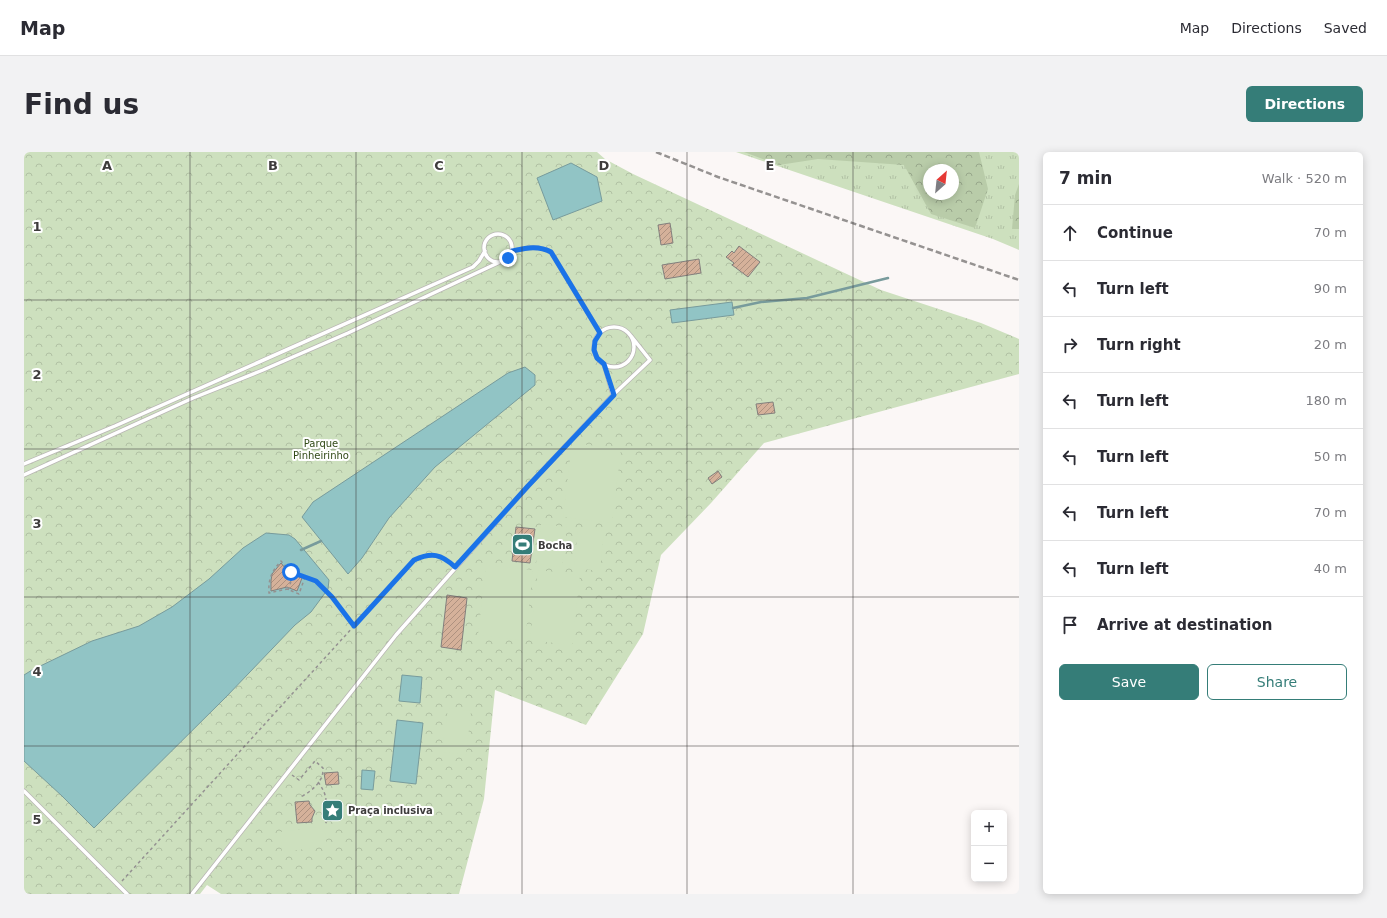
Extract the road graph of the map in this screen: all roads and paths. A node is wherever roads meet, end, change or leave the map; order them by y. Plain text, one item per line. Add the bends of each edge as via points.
1 (512, 251) junction
2 (485, 252) junction
3 (502, 261) junction
4 (600, 333) junction
5 (631, 336) junction
6 (604, 364) junction
7 (614, 395) junction
8 (24, 464) edge
9 (24, 475) edge
10 (455, 567) junction
11 (294, 573) junction
12 (305, 577) junction
13 (288, 590) junction
14 (354, 626) junction
15 (288, 772) junction
16 (318, 782) junction
17 (24, 791) edge
18 (301, 797) dead end
19 (326, 823) dead end
20 (118, 885) junction
21 (127, 894) edge
22 (192, 894) edge

1 - 2 lane via 512,244 508,238 502,234 495,234 488,238
1 - 3 lane via 508,258
1 - 4 lane via 533,247 551,252
2 - 3 lane via 489,258
2 - 8 lane via 473,267
3 - 9 lane via 348,333 193,398
4 - 5 lane via 607,328 616,327
4 - 6 lane via 595,341 594,350 597,358
5 - 6 lane via 634,344 629,361 621,366 612,367
5 - 7 lane via 650,360
6 - 7 lane
7 - 10 lane
10 - 14 path via 447,559 435,555 414,560
10 - 15 lane via 396,635
11 - 12 path
11 - 13 path
11 - 13 path via 281,561 271,575 270,593
12 - 13 path via 299,594
12 - 14 path via 316,581 332,597
14 - 20 path
15 - 16 path via 299,780 315,761 322,768 322,777
15 - 22 lane
16 - 18 path
16 - 19 path via 326,796
17 - 20 lane
20 - 21 lane

